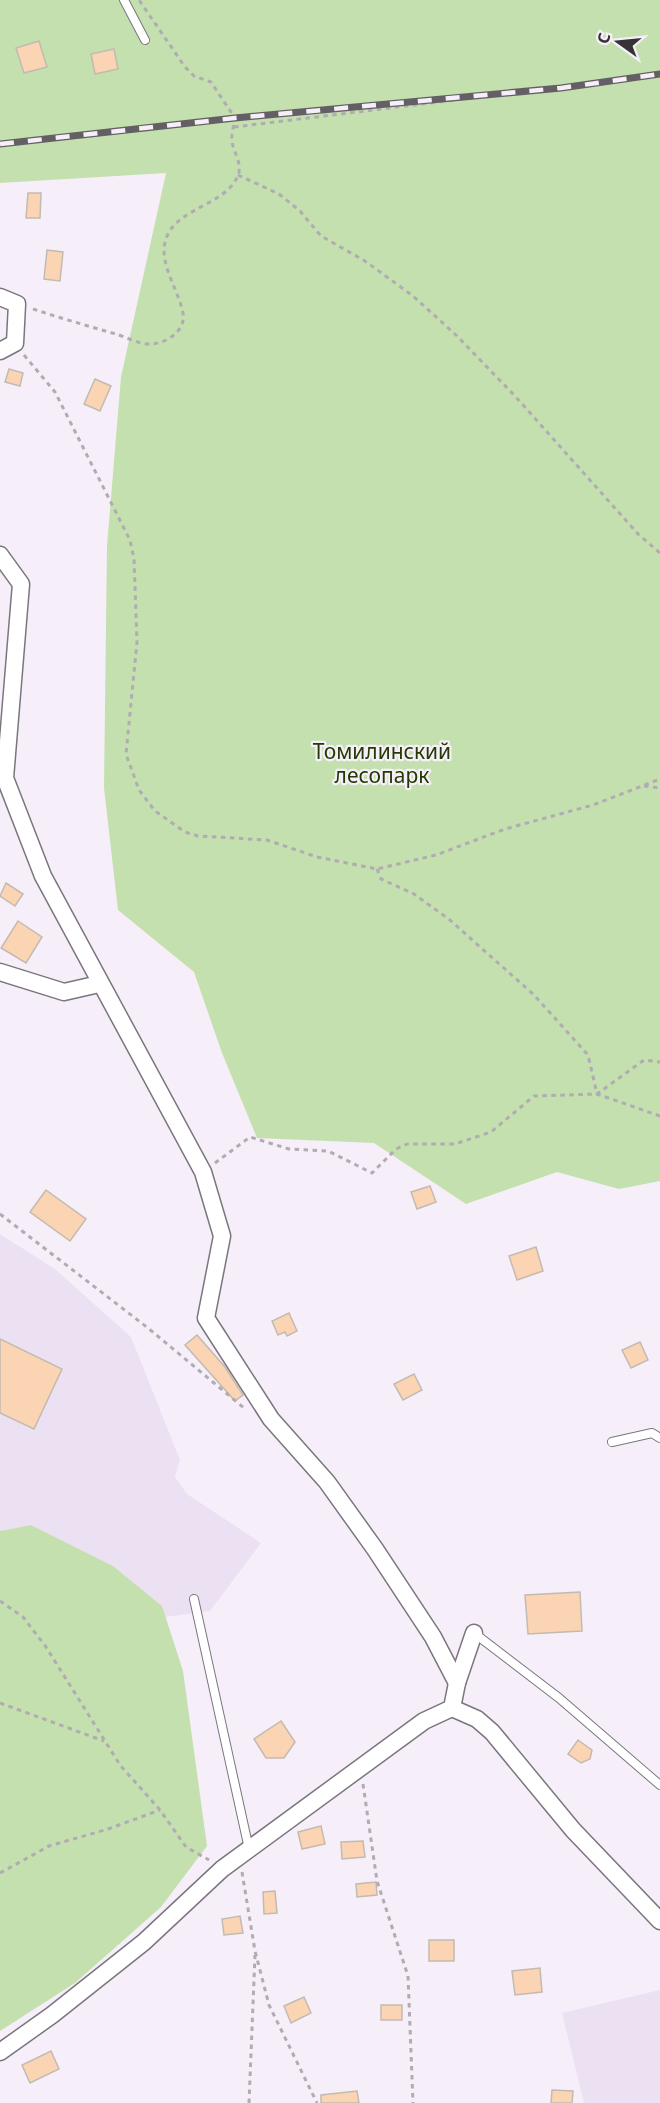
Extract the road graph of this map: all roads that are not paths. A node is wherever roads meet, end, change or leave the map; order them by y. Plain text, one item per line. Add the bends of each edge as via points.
1 (124, 0) edge
2 (145, 40) dead end
3 (0, 297) edge
4 (7, 347) edge
5 (0, 555) edge
6 (0, 972) edge
7 (99, 984) junction
8 (657, 1434) edge
9 (612, 1442) dead end
10 (194, 1599) dead end
11 (474, 1633) joint
12 (457, 1683) junction
13 (452, 1708) junction
14 (660, 1785) edge
15 (244, 1852) junction
16 (660, 1921) edge
17 (0, 2052) edge

1 - 2 lane
3 - 4 street via 17,304
5 - 7 street via 21,584 5,778 43,876
6 - 7 street via 64,992
7 - 12 street via 203,1172 222,1236 206,1318 271,1419 327,1482 375,1549 433,1637
8 - 9 lane
10 - 15 lane
11 - 12 street
11 - 14 lane via 559,1698
12 - 13 street
13 - 15 street via 424,1721
13 - 16 street via 477,1719 492,1732 573,1830
15 - 17 street via 127,1956

